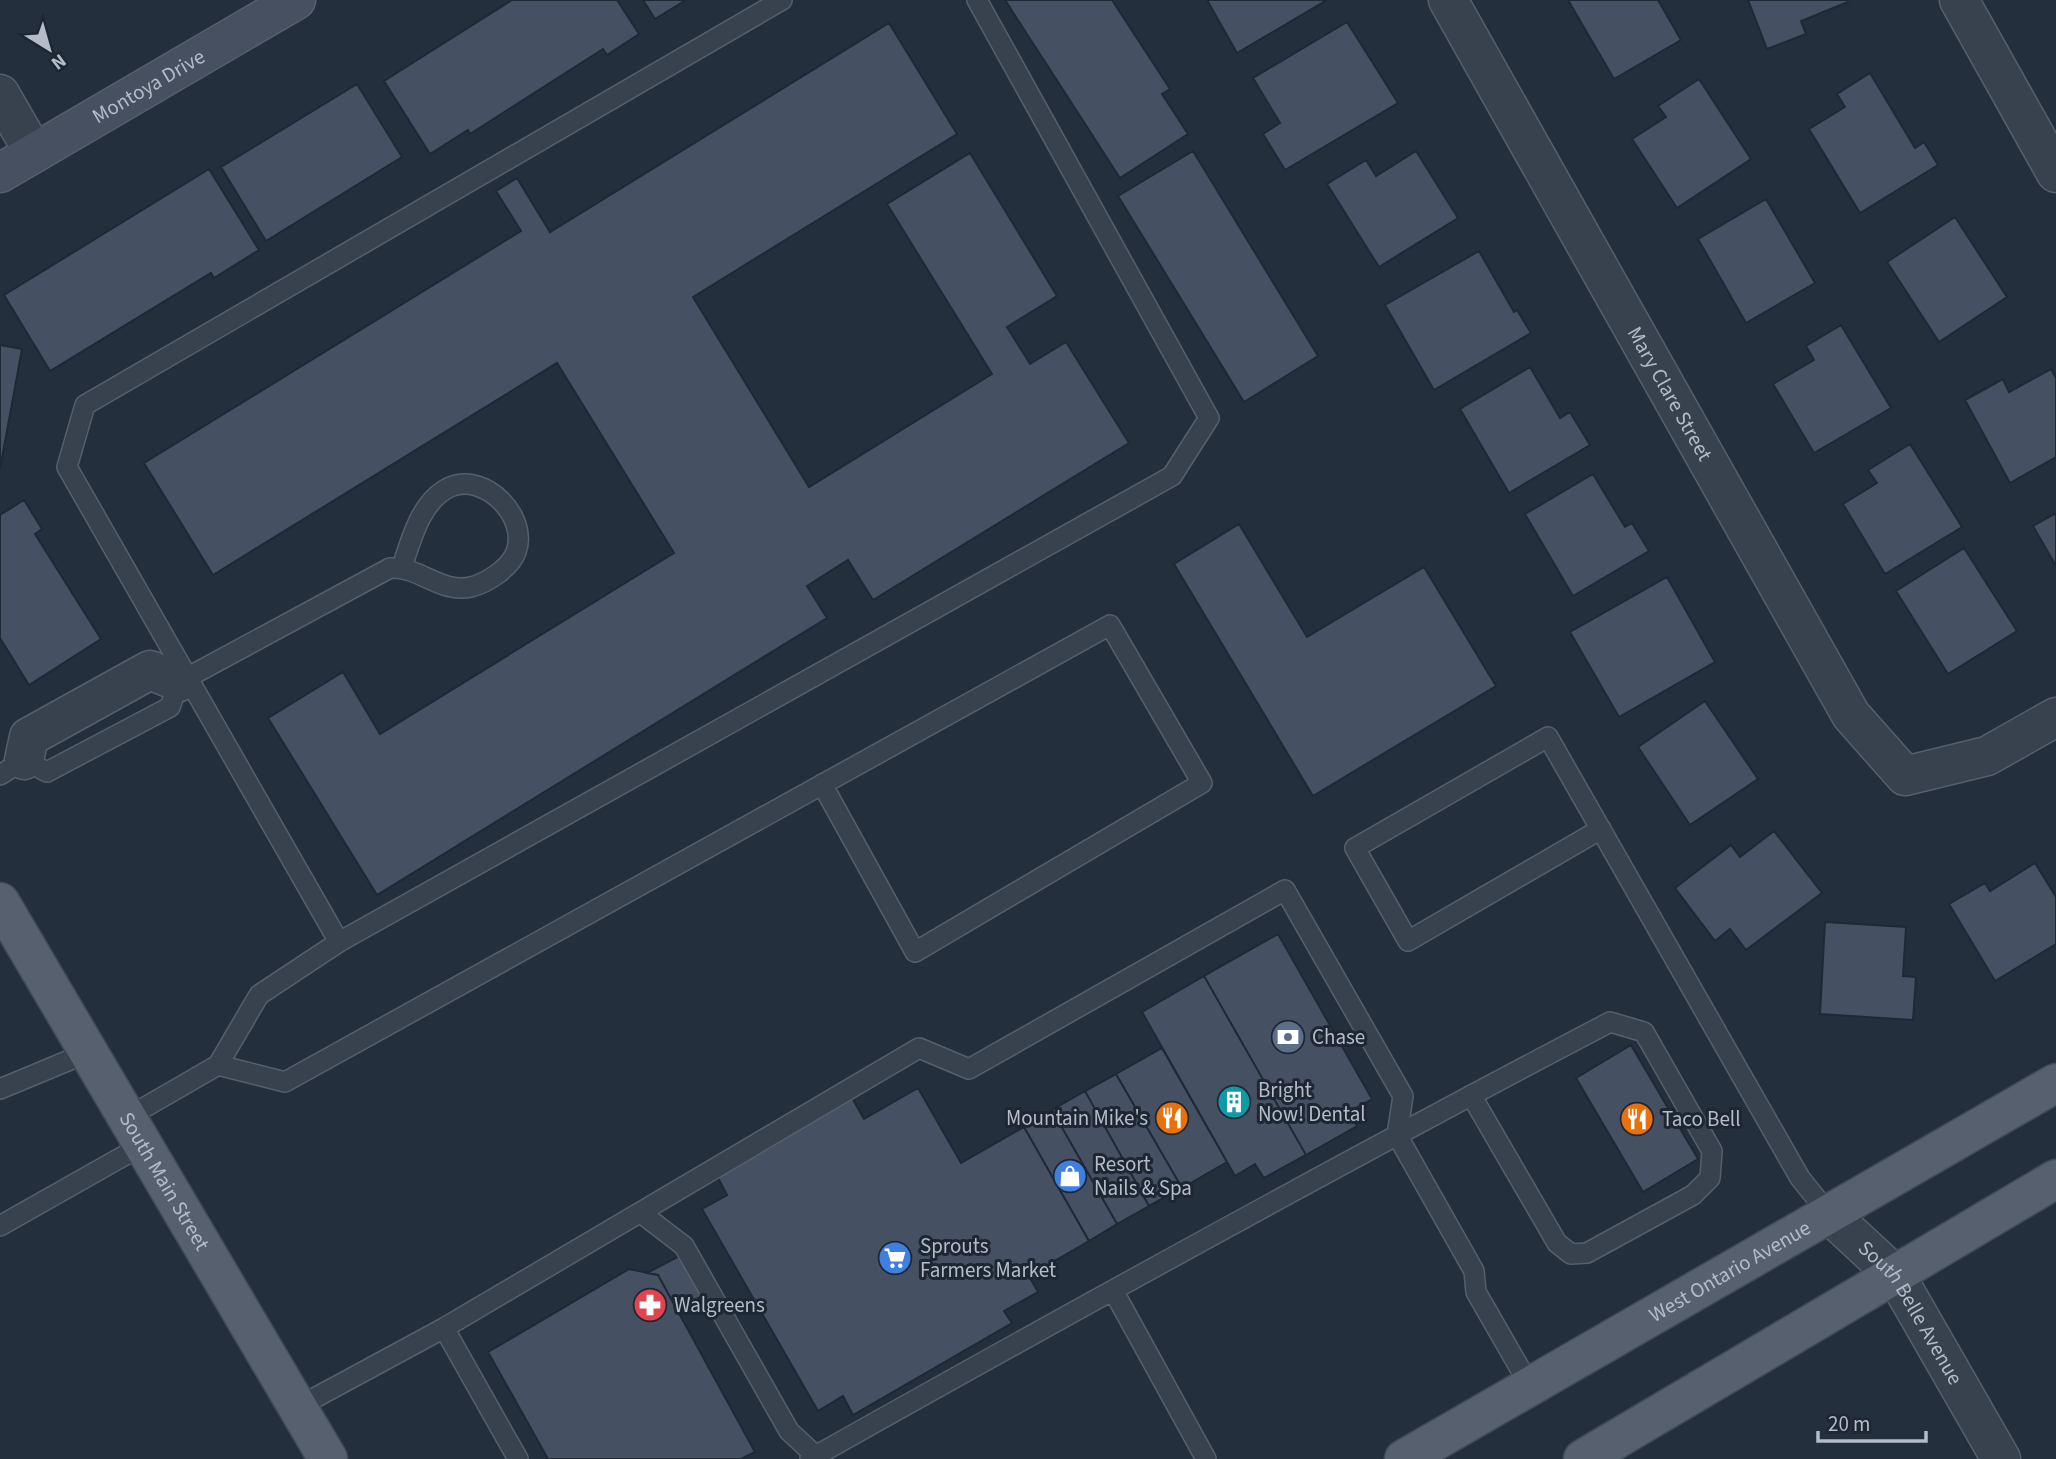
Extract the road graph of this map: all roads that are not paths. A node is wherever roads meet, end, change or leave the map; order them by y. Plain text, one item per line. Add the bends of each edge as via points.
1 (296, 0) edge
2 (782, 0) edge
3 (977, 0) edge
4 (1448, 0) edge
5 (1959, 0) edge
6 (0, 94) edge
7 (34, 153) junction
8 (0, 173) edge
9 (2056, 173) edge
10 (402, 567) junction
11 (183, 680) junction
12 (2056, 717) edge
13 (12, 768) edge
14 (822, 784) junction
15 (1601, 830) junction
16 (0, 902) edge
17 (339, 942) junction
18 (89, 1052) junction
19 (218, 1065) junction
20 (2056, 1083) edge
21 (1, 1089) edge
22 (1471, 1095) junction
23 (136, 1131) junction
24 (1398, 1135) junction
25 (2056, 1179) edge
26 (641, 1213) junction
27 (1828, 1213) junction
28 (0, 1226) edge
29 (1896, 1276) junction
30 (1114, 1292) junction
31 (444, 1328) junction
32 (1530, 1385) junction
33 (298, 1408) junction
34 (815, 1458) edge
35 (328, 1459) edge
36 (518, 1459) edge
37 (1206, 1459) edge
38 (1404, 1459) edge
39 (1583, 1459) edge
40 (2001, 1459) edge

1 - 7 street, Montoya Drive
2 - 11 lane via 85,405 67,467
3 - 17 lane via 1209,418 1172,475
4 - 12 street, Mary Clare Street via 1851,715 1905,776 1987,756
5 - 9 street
6 - 7 street
7 - 8 street, Montoya Drive
10 - 10 lane via 451,587 470,587 488,580 516,555 518,544 510,516 483,486 449,487 417,524
10 - 11 lane via 376,574
11 - 13 street via 150,670 29,737
11 - 17 lane
14 - 14 lane via 915,952 1202,783 1110,625
14 - 19 lane via 285,1082
15 - 15 lane via 1548,737 1355,848 1408,940
15 - 27 lane via 1800,1178
16 - 18 main road, South Main Street
17 - 19 lane via 259,995
18 - 21 lane
18 - 23 main road, South Main Street
19 - 23 lane
20 - 27 main road, West Ontario Avenue
22 - 22 lane via 1557,1243 1571,1254 1587,1253 1693,1195 1710,1178 1712,1151 1644,1032 1610,1022
22 - 24 lane
23 - 28 lane
23 - 33 main road, South Main Street
24 - 26 lane via 1403,1096 1285,890 969,1069 919,1048
24 - 30 lane
24 - 32 lane via 1474,1271 1476,1292
25 - 29 main road
26 - 31 lane
26 - 34 lane via 684,1246 789,1431
27 - 29 street, South Belle Avenue
27 - 32 main road, West Ontario Avenue
29 - 39 main road
29 - 40 street, South Belle Avenue
30 - 34 lane
30 - 37 lane
31 - 33 lane
31 - 36 lane
32 - 38 main road, West Ontario Avenue
33 - 35 main road, South Main Street

